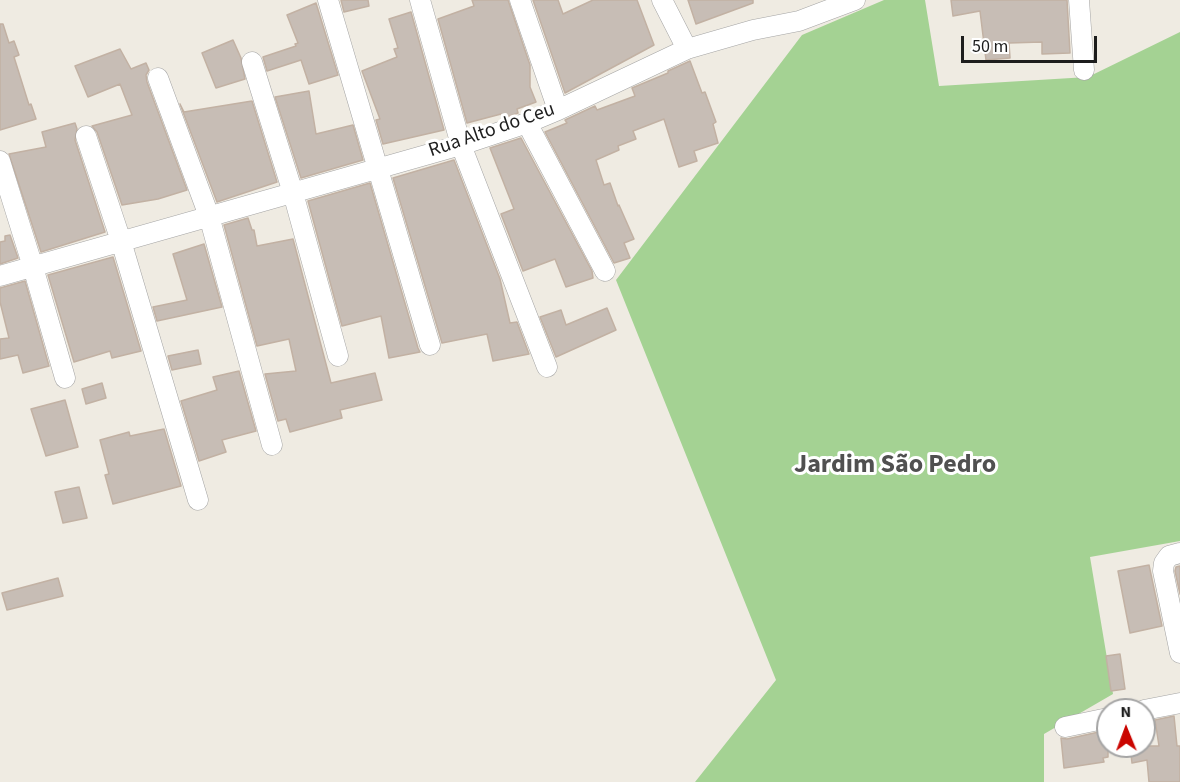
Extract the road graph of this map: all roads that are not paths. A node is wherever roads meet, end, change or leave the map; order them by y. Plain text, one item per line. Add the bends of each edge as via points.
1 (328, 0) edge
2 (420, 0) edge
3 (520, 0) edge
4 (662, 0) edge
5 (855, 0) edge
6 (1080, 0) edge
7 (687, 49) junction
8 (252, 62) dead end
9 (1084, 70) dead end
10 (158, 78) dead end
11 (558, 110) junction
12 (527, 123) junction
13 (86, 136) dead end
14 (461, 145) junction
15 (0, 161) edge
16 (378, 168) junction
17 (293, 193) junction
18 (209, 216) junction
19 (121, 241) junction
20 (33, 267) junction
21 (605, 271) dead end
22 (0, 276) edge
23 (430, 345) dead end
24 (338, 356) dead end
25 (547, 367) dead end
26 (65, 378) dead end
27 (272, 445) dead end
28 (198, 500) dead end
29 (1179, 553) edge
30 (1180, 652) edge
31 (1180, 703) edge
32 (1156, 708) edge
33 (1096, 721) edge
34 (1065, 727) dead end

1 - 16 street
2 - 14 street
3 - 11 street
4 - 7 street
5 - 7 street, Rua Alto do Ceu via 799,21
6 - 9 street
7 - 11 street, Rua Alto do Ceu
8 - 17 street
10 - 18 street
11 - 12 street, Rua Alto do Ceu
12 - 14 street, Rua Alto do Ceu
12 - 21 street
13 - 19 street
14 - 16 street, Rua Alto do Ceu
14 - 25 street
15 - 20 street
16 - 17 street, Rua Alto do Ceu
16 - 23 street
17 - 18 street, Rua Alto do Ceu
17 - 24 street
18 - 19 street, Rua Alto do Ceu
18 - 27 street
19 - 20 street, Rua Alto do Ceu
19 - 28 street
20 - 22 street, Rua Alto do Ceu
20 - 26 street
29 - 30 street via 1170,556 1163,571
31 - 32 street
33 - 34 street

